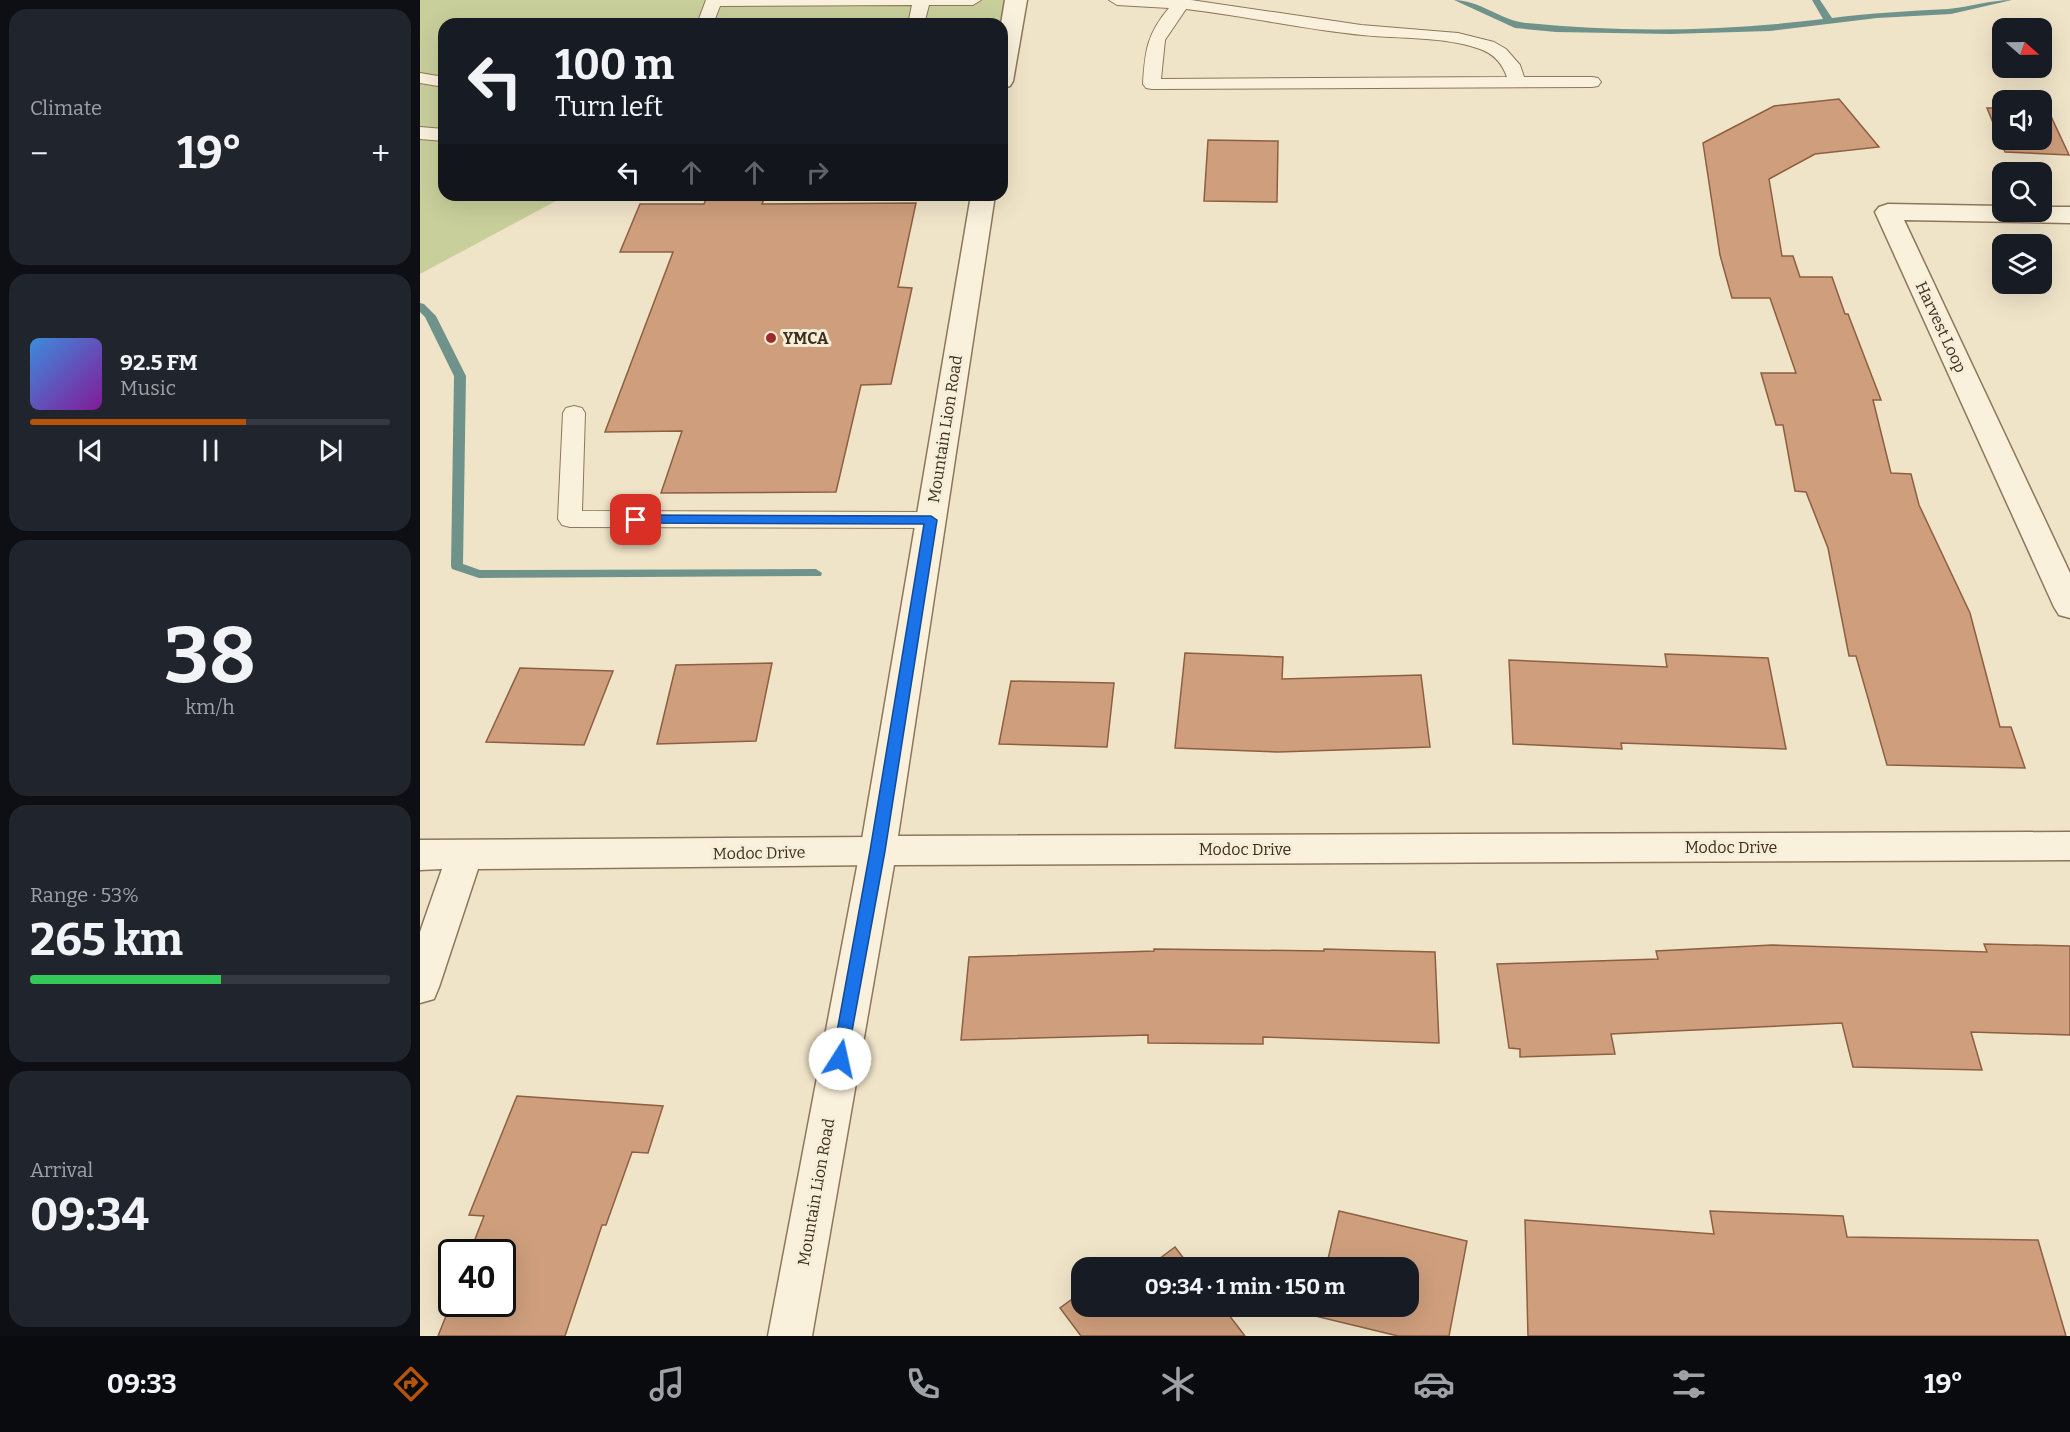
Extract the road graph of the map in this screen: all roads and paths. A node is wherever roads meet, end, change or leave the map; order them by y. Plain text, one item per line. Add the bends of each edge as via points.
1 (714, 0) edge
2 (922, 0) edge
3 (973, 0) edge
4 (1016, 0) edge
5 (1117, 0) edge
6 (1182, 3) junction
7 (707, 18) edge
8 (918, 18) edge
9 (1008, 46) edge
10 (420, 78) edge
11 (438, 81) edge
12 (1517, 82) junction
13 (1592, 82) dead end
14 (420, 134) edge
15 (438, 135) edge
16 (982, 201) edge
17 (2070, 215) edge
18 (574, 413) dead end
19 (931, 520) junction
20 (2070, 607) edge
21 (2070, 846) edge
22 (878, 851) junction
23 (420, 855) edge
24 (465, 855) junction
25 (420, 987) edge
26 (790, 1336) edge

1 - 2 lane
1 - 7 lane
2 - 3 lane
2 - 8 lane
4 - 9 street
5 - 6 lane
6 - 12 lane via 1360,30 1468,41 1502,53 1511,61
6 - 12 lane via 1157,36 1152,84
10 - 11 lane
12 - 13 lane
14 - 15 lane
16 - 19 street, Mountain Lion Road
17 - 20 street, Harvest Loop via 1888,212
18 - 19 lane via 570,519
19 - 22 street, Mountain Lion Road
21 - 22 street, Modoc Drive
22 - 24 street, Modoc Drive
22 - 26 street, Mountain Lion Road
23 - 24 street, Modoc Drive
24 - 25 street

